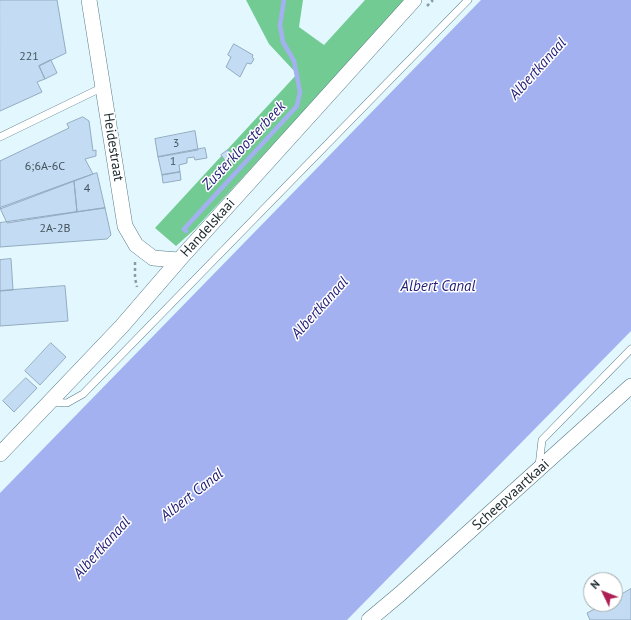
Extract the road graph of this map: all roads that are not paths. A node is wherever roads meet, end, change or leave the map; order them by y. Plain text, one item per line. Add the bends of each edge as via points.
1 (89, 0) edge
2 (414, 0) edge
3 (468, 0) edge
4 (103, 87) junction
5 (0, 138) edge
6 (179, 260) junction
7 (631, 349) edge
8 (631, 386) edge
9 (49, 402) junction
10 (0, 454) edge
11 (538, 470) junction
12 (391, 602) junction
13 (369, 620) edge
14 (381, 620) edge

1 - 4 street, Heidestraat
2 - 6 street, Handelskaai
3 - 9 lane via 83,394 67,404
4 - 5 lane
4 - 6 street, Heidestraat via 125,226 136,245 153,258
6 - 9 street, Handelskaai via 139,307
7 - 11 lane via 542,440
8 - 11 street, Scheepvaartkaai
9 - 10 street, Handelskaai
11 - 12 street, Scheepvaartkaai
12 - 13 street, Scheepvaartkaai
12 - 14 street, Scheepvaartkaai

